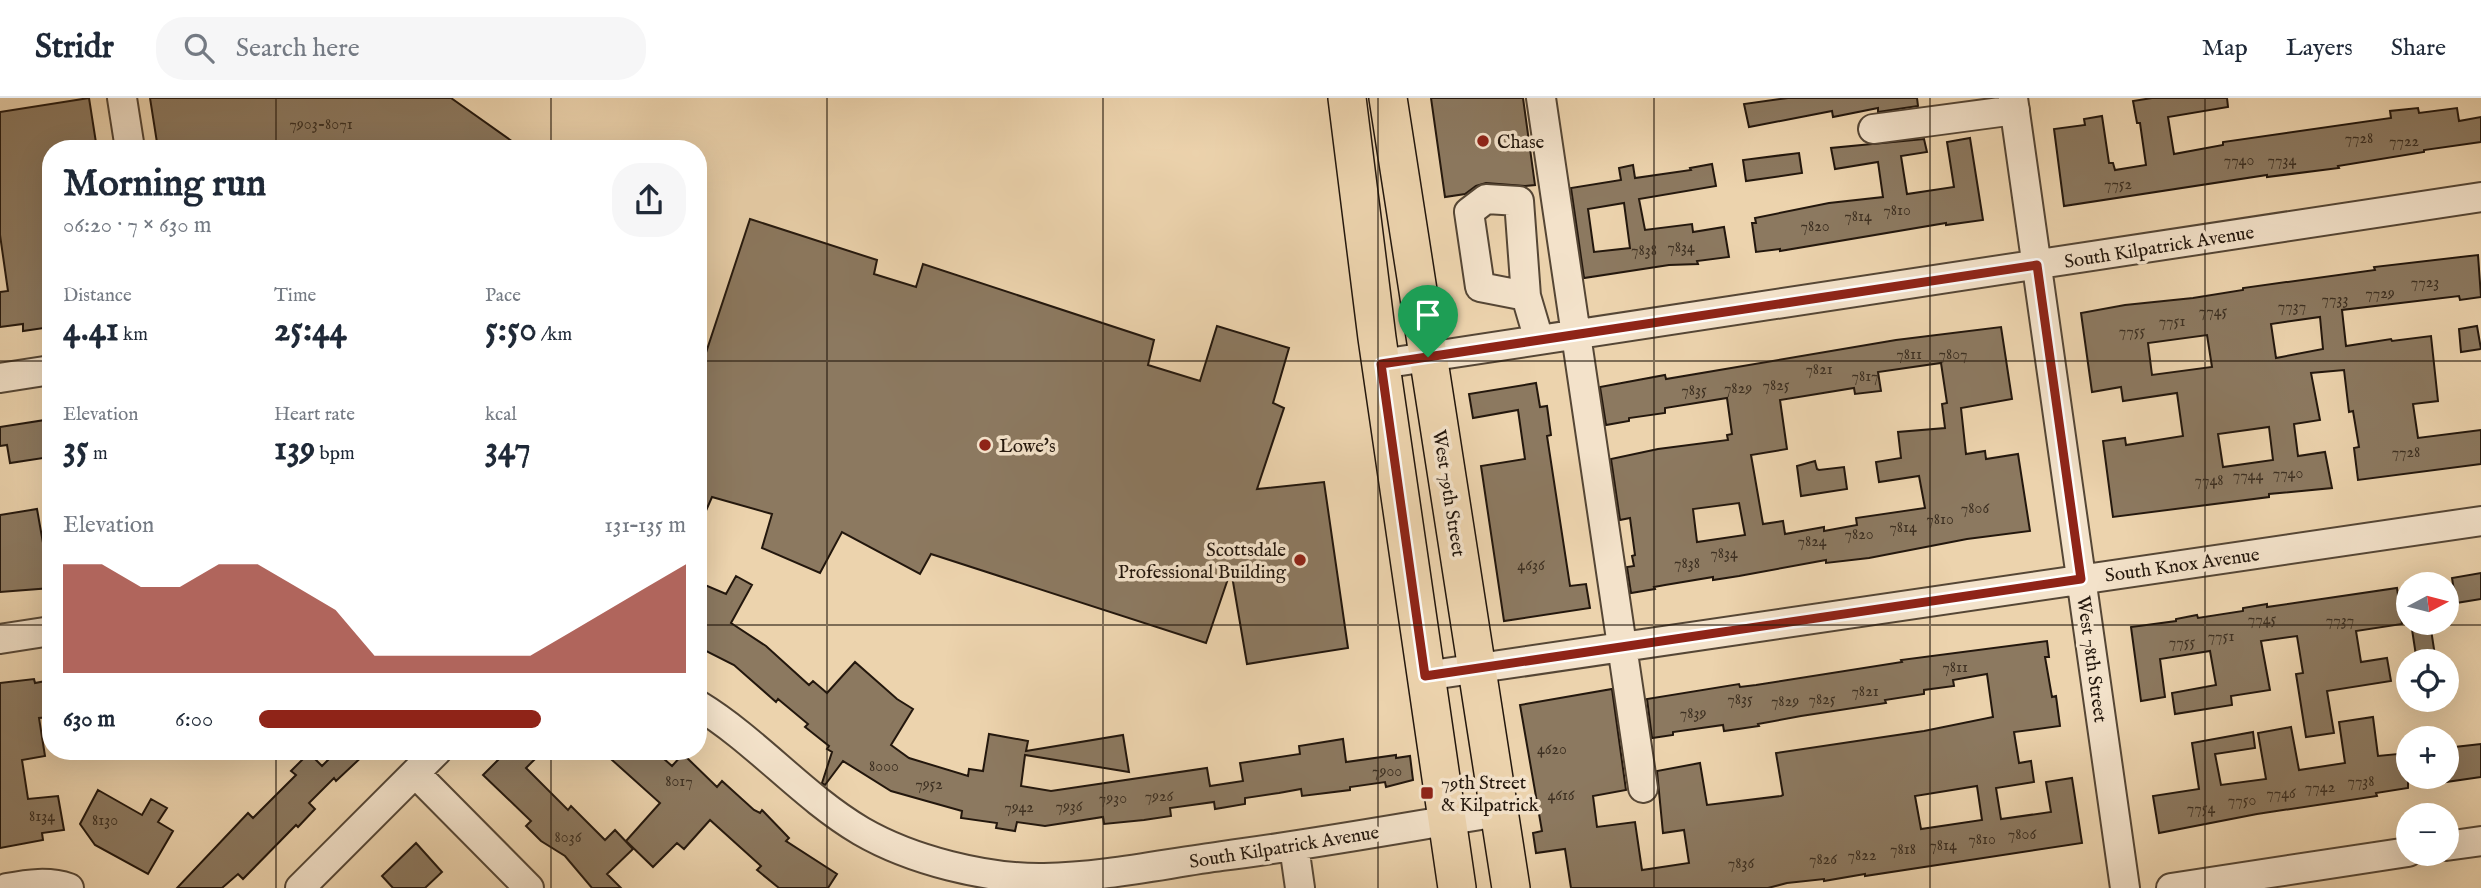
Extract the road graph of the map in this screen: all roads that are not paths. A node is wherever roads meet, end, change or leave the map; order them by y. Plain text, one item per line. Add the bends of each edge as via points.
1 (122, 98) edge
2 (1347, 98) edge
3 (1388, 98) edge
4 (1541, 98) edge
5 (2014, 104) edge
6 (1873, 129) dead end
7 (129, 140) edge
8 (2481, 197) edge
9 (2037, 265) junction
10 (1526, 296) dead end
11 (1576, 335) junction
12 (1539, 340) junction
13 (1428, 357) junction
14 (1381, 364) junction
15 (42, 371) edge
16 (0, 378) edge
17 (2481, 521) edge
18 (2081, 579) junction
19 (42, 632) edge
20 (0, 639) edge
21 (1623, 647) junction
22 (1477, 668) junction
23 (1425, 676) junction
24 (707, 711) edge
25 (429, 760) edge
26 (415, 773) junction
27 (1643, 788) dead end
28 (1499, 812) junction
29 (1447, 821) junction
30 (2481, 841) edge
31 (2459, 844) edge
32 (1294, 846) junction
33 (2396, 854) edge
34 (7, 888) edge
35 (69, 888) edge
36 (300, 888) edge
37 (529, 888) edge
38 (1300, 888) edge
39 (1457, 888) edge
40 (1511, 888) edge
41 (2125, 888) edge
42 (2171, 888) edge

1 - 7 street
2 - 14 main road
3 - 13 main road, West 79th Street
4 - 11 street
5 - 6 street
5 - 9 street, West 78th Street
8 - 9 street, South Kilpatrick Avenue
9 - 11 street, South Kilpatrick Avenue
9 - 18 street, West 78th Street
10 - 12 street
11 - 12 street, South Kilpatrick Avenue
11 - 21 street
12 - 13 street, South Kilpatrick Avenue
13 - 14 street, South Kilpatrick Avenue
13 - 22 main road, West 79th Street
14 - 23 main road
15 - 16 street
17 - 18 street, South Knox Avenue
18 - 21 street, South Knox Avenue
18 - 41 street, West 78th Street
19 - 20 street
21 - 22 street, South Knox Avenue
21 - 27 street
22 - 23 street, South Knox Avenue
22 - 28 main road, West 79th Street
23 - 29 main road
24 - 32 street, South Kilpatrick Avenue via 862,831 892,846 971,870 1041,878 1079,876
25 - 26 street
26 - 36 street
26 - 37 street
28 - 29 street, South Kilpatrick Avenue
28 - 40 main road, West 79th Street
29 - 32 street, South Kilpatrick Avenue
29 - 39 main road
30 - 31 street
32 - 38 street
33 - 42 street
34 - 35 street via 31,884

